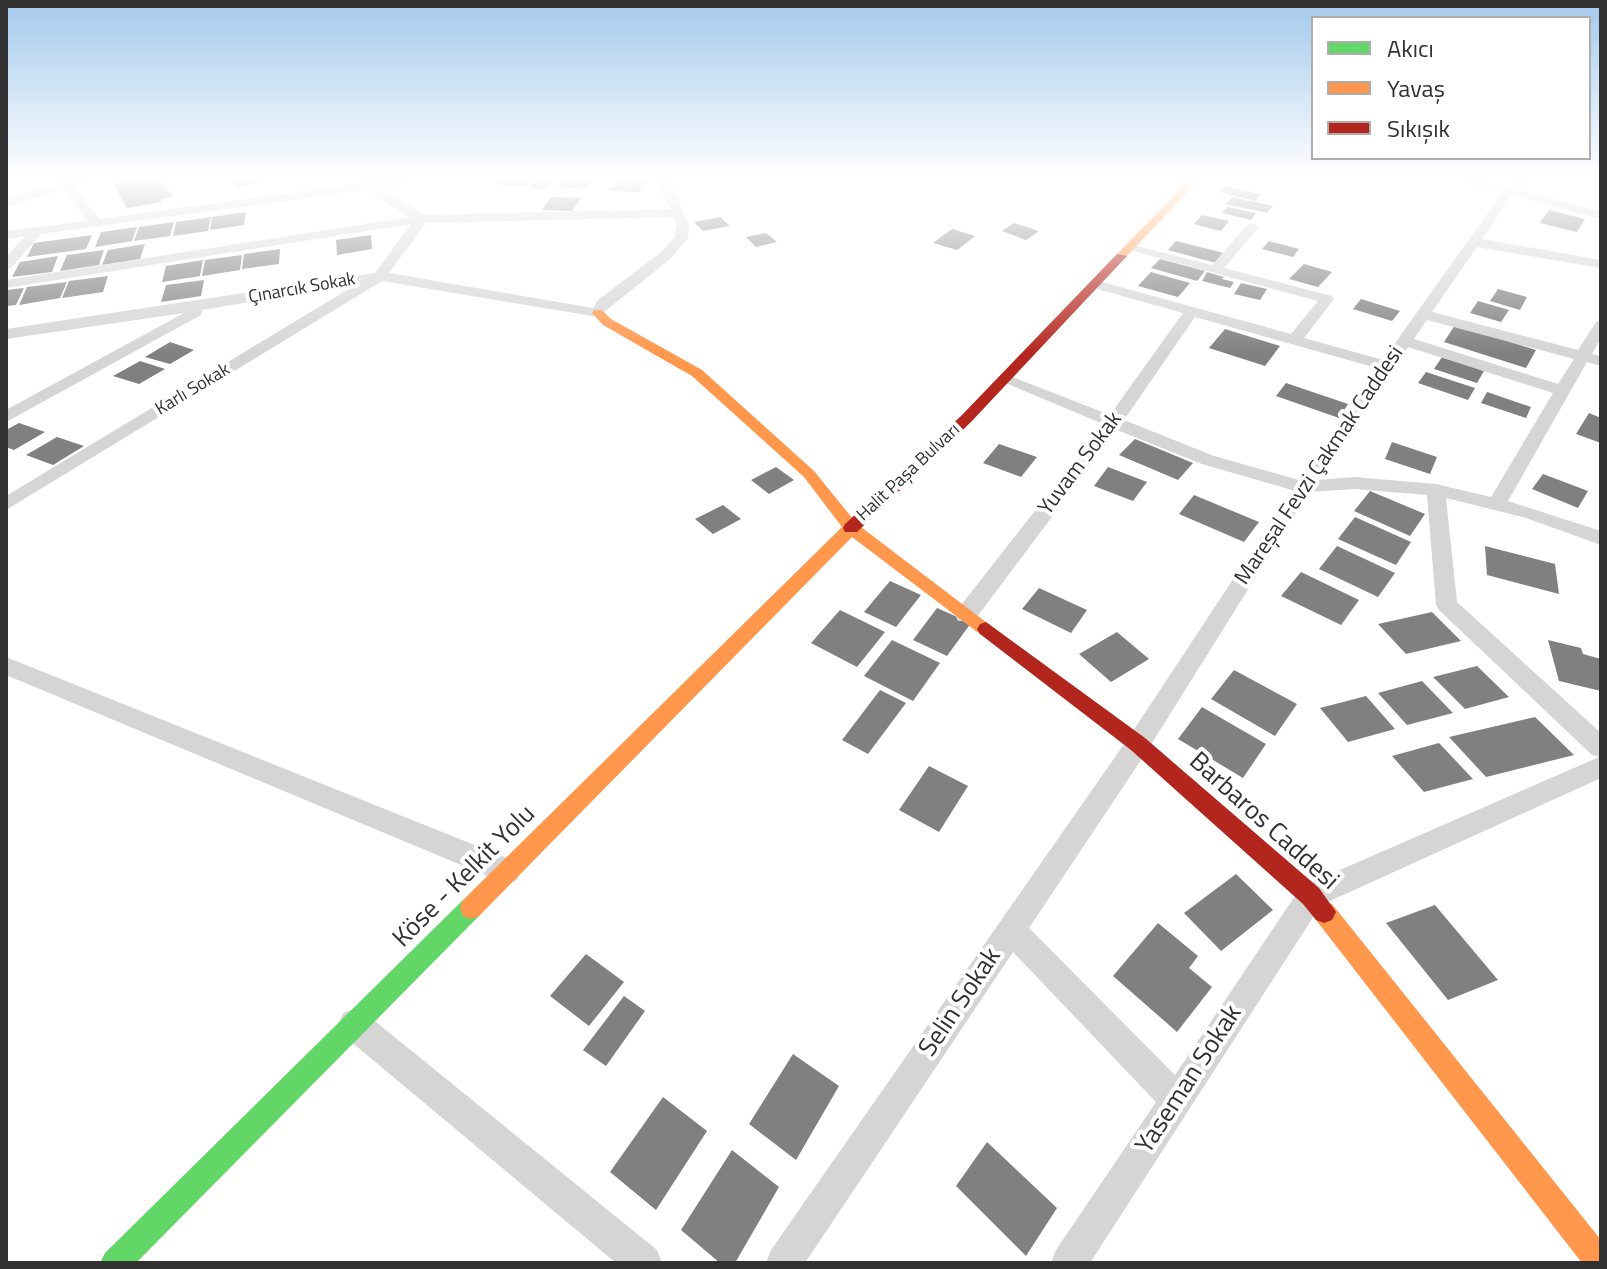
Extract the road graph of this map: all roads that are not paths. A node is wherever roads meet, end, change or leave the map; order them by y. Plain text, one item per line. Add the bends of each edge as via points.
1 (32, 237) edge
2 (305, 237) edge
3 (409, 237) edge
4 (681, 237) edge
5 (1114, 237) edge
6 (1139, 237) edge
7 (1244, 237) edge
8 (1477, 237) edge
9 (1474, 242) junction
10 (1129, 248) junction
11 (1097, 254) dead end
12 (1601, 264) edge
13 (6, 265) edge
14 (1215, 270) junction
15 (380, 276) junction
16 (6, 284) edge
17 (1095, 284) junction
18 (207, 305) junction
19 (1192, 311) junction
20 (598, 313) junction
21 (1423, 314) junction
22 (1601, 325) edge
23 (6, 334) edge
24 (1295, 340) junction
25 (1404, 341) junction
26 (1583, 355) junction
27 (1601, 361) edge
28 (1387, 366) junction
29 (1004, 379) junction
30 (1562, 391) junction
31 (947, 410) dead end
32 (6, 417) edge
33 (1113, 423) junction
34 (1303, 487) junction
35 (1436, 490) junction
36 (6, 504) edge
37 (1497, 504) junction
38 (851, 528) junction
39 (1601, 538) edge
40 (966, 615) junction
41 (6, 666) edge
42 (1138, 744) junction
43 (1601, 748) edge
44 (1601, 767) edge
45 (507, 871) junction
46 (1311, 896) junction
47 (1011, 930) junction
48 (354, 1024) junction
49 (1177, 1100) junction
50 (115, 1263) edge
51 (644, 1263) edge
52 (784, 1263) edge
53 (1069, 1263) edge
54 (1601, 1263) edge

1 - 13 street
2 - 16 street
3 - 15 street
4 - 20 street via 603,303
5 - 11 main road
6 - 10 main road, Halit Paşa Bulvarı
7 - 14 street
8 - 9 street, Mareşal Fevzi Çakmak Caddesi
9 - 12 street
9 - 21 street, Mareşal Fevzi Çakmak Caddesi
10 - 14 street
10 - 17 main road, Halit Paşa Bulvarı
14 - 24 street via 1327,299
15 - 18 street, Çınarcık Sokak
15 - 20 street, Çınarcık Sokak
15 - 36 street, Karlı Sokak
17 - 19 street
17 - 29 main road, Halit Paşa Bulvarı
18 - 23 street, Çınarcık Sokak
18 - 32 street
19 - 24 street
19 - 33 street, Yuvam Sokak
20 - 38 main road, Barbaros Caddesi via 697,373 809,474
21 - 25 street, Mareşal Fevzi Çakmak Caddesi
21 - 26 street
22 - 26 street
24 - 28 street
25 - 28 street, Mareşal Fevzi Çakmak Caddesi
25 - 30 street
26 - 27 street
26 - 30 street
28 - 34 street, Mareşal Fevzi Çakmak Caddesi
29 - 33 street
29 - 38 main road, Halit Paşa Bulvarı
30 - 37 street
31 - 38 main road, Halit Paşa Bulvarı
33 - 34 street via 1208,460
33 - 40 street, Yuvam Sokak
34 - 35 street via 1354,483
34 - 42 street, Mareşal Fevzi Çakmak Caddesi
35 - 37 street
35 - 43 street via 1447,605
37 - 39 street
38 - 40 main road, Barbaros Caddesi
38 - 45 main road, Köse - Kelkit Yolu
40 - 42 main road, Barbaros Caddesi
41 - 45 street
42 - 46 main road, Barbaros Caddesi
42 - 47 street, Selin Sokak
44 - 46 street
45 - 48 main road, Köse - Kelkit Yolu
46 - 49 street, Yaseman Sokak
46 - 54 main road, Barbaros Caddesi
47 - 49 street
47 - 52 street, Selin Sokak
48 - 50 main road, Köse - Kelkit Yolu
48 - 51 street
49 - 53 street, Yaseman Sokak

